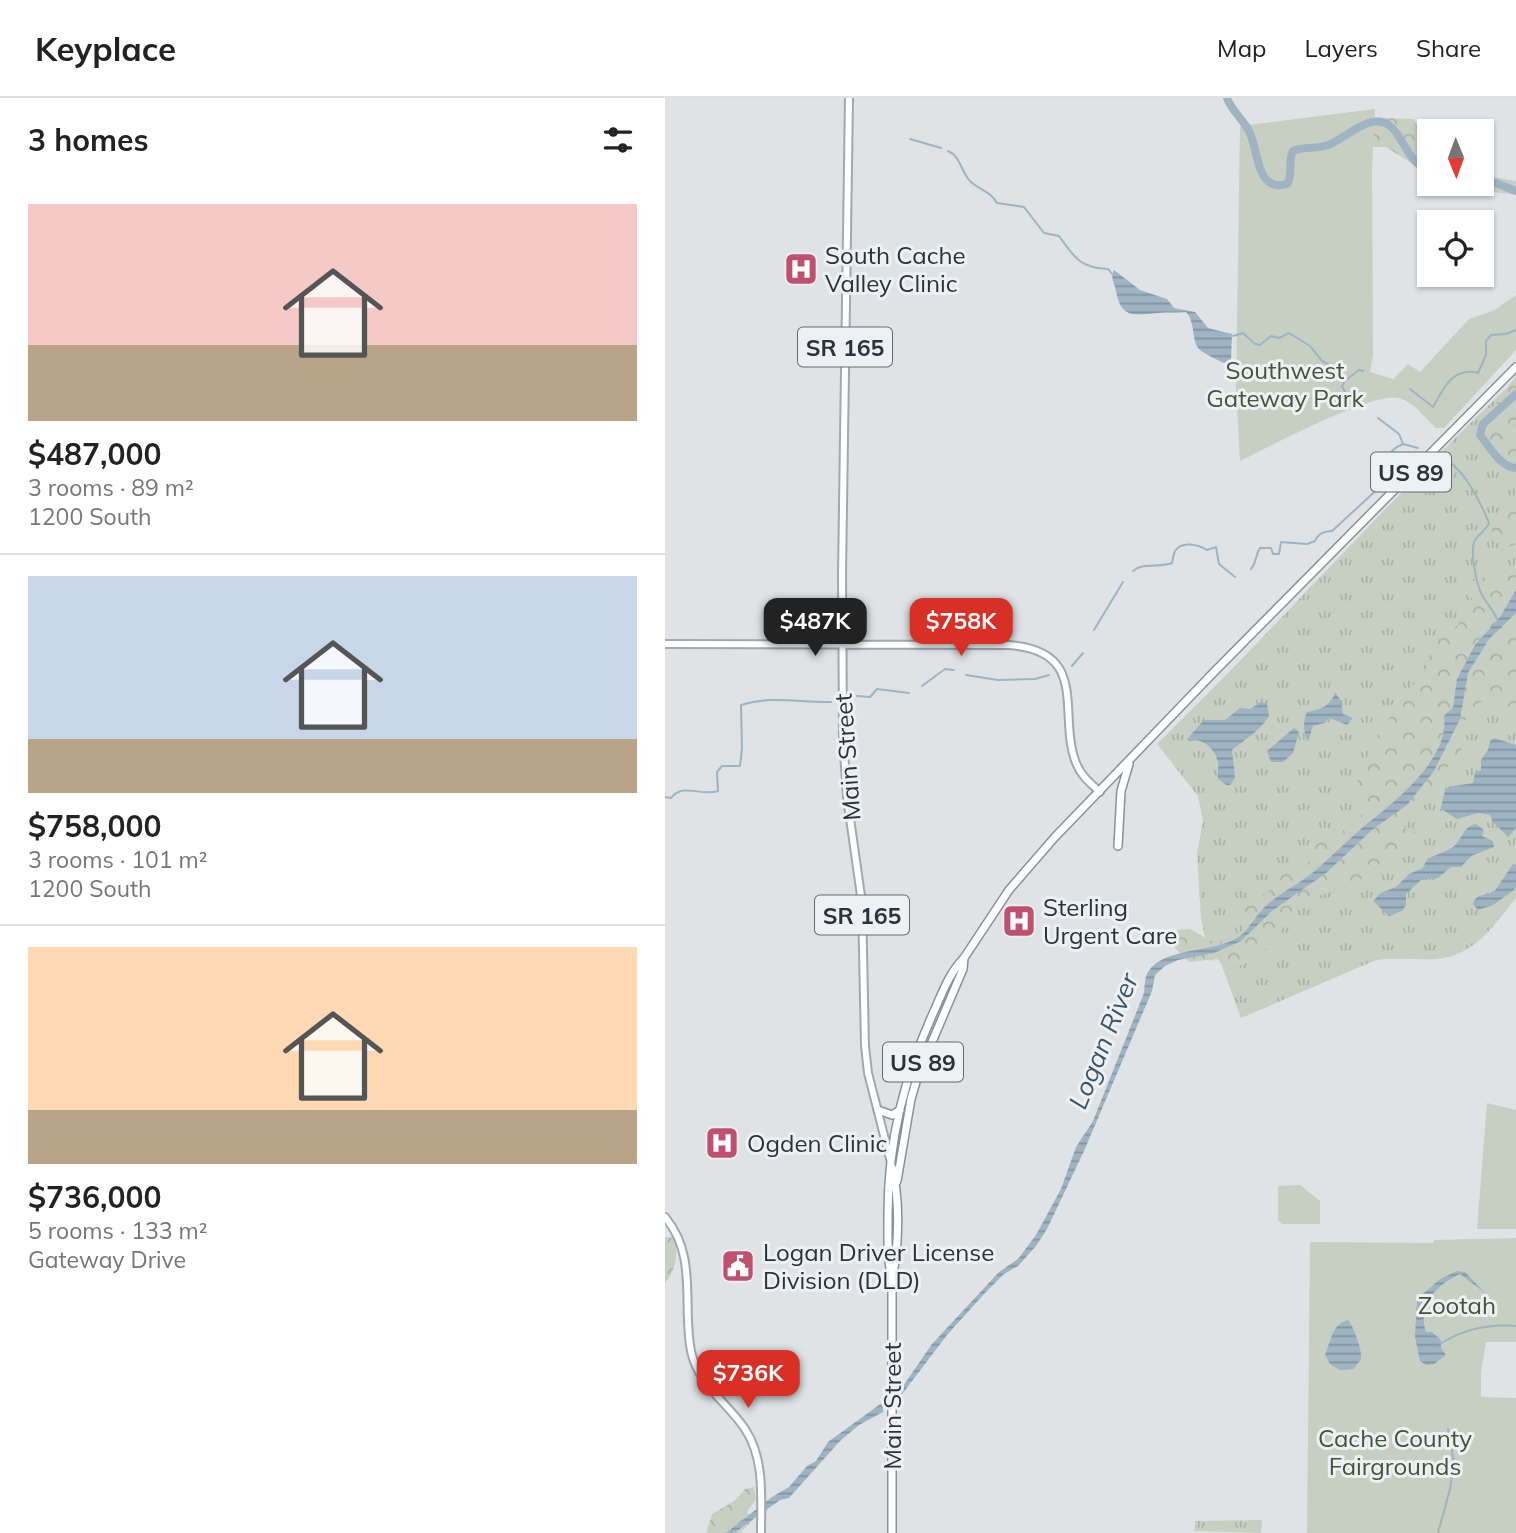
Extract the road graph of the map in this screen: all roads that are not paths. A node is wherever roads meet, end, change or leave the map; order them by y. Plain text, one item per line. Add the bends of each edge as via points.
1 (849, 98) edge
2 (1516, 367) edge
3 (665, 644) edge
4 (842, 645) junction
5 (1131, 759) junction
6 (1100, 792) junction
7 (1118, 846) dead end
8 (964, 958) junction
9 (900, 1109) junction
10 (878, 1110) junction
11 (890, 1160) junction
12 (896, 1186) junction
13 (665, 1217) edge
14 (893, 1279) junction
15 (761, 1533) edge
16 (892, 1533) edge

1 - 4 main road, Main Street / SR 165
2 - 5 highway, US 89
3 - 4 main road
4 - 6 main road via 1009,645 1037,650 1059,670 1070,700 1076,764
4 - 10 main road, Main Street / SR 165 via 847,797 862,904 865,1046
5 - 6 highway, US 89
5 - 7 highway via 1121,791
6 - 8 highway, US 89 via 1009,890
8 - 9 highway, US 89 via 925,1031
8 - 12 highway, US 89 via 918,1075
9 - 10 highway via 892,1115
9 - 11 highway, US 89
10 - 11 main road, Main Street / SR 165
11 - 12 highway, Main Street / US 89
11 - 14 highway, Main Street / US 89 via 888,1260
12 - 14 highway, Main Street / US 89
13 - 15 main road via 685,1256 695,1365 747,1431 759,1465
14 - 16 highway, Main Street / US 89

